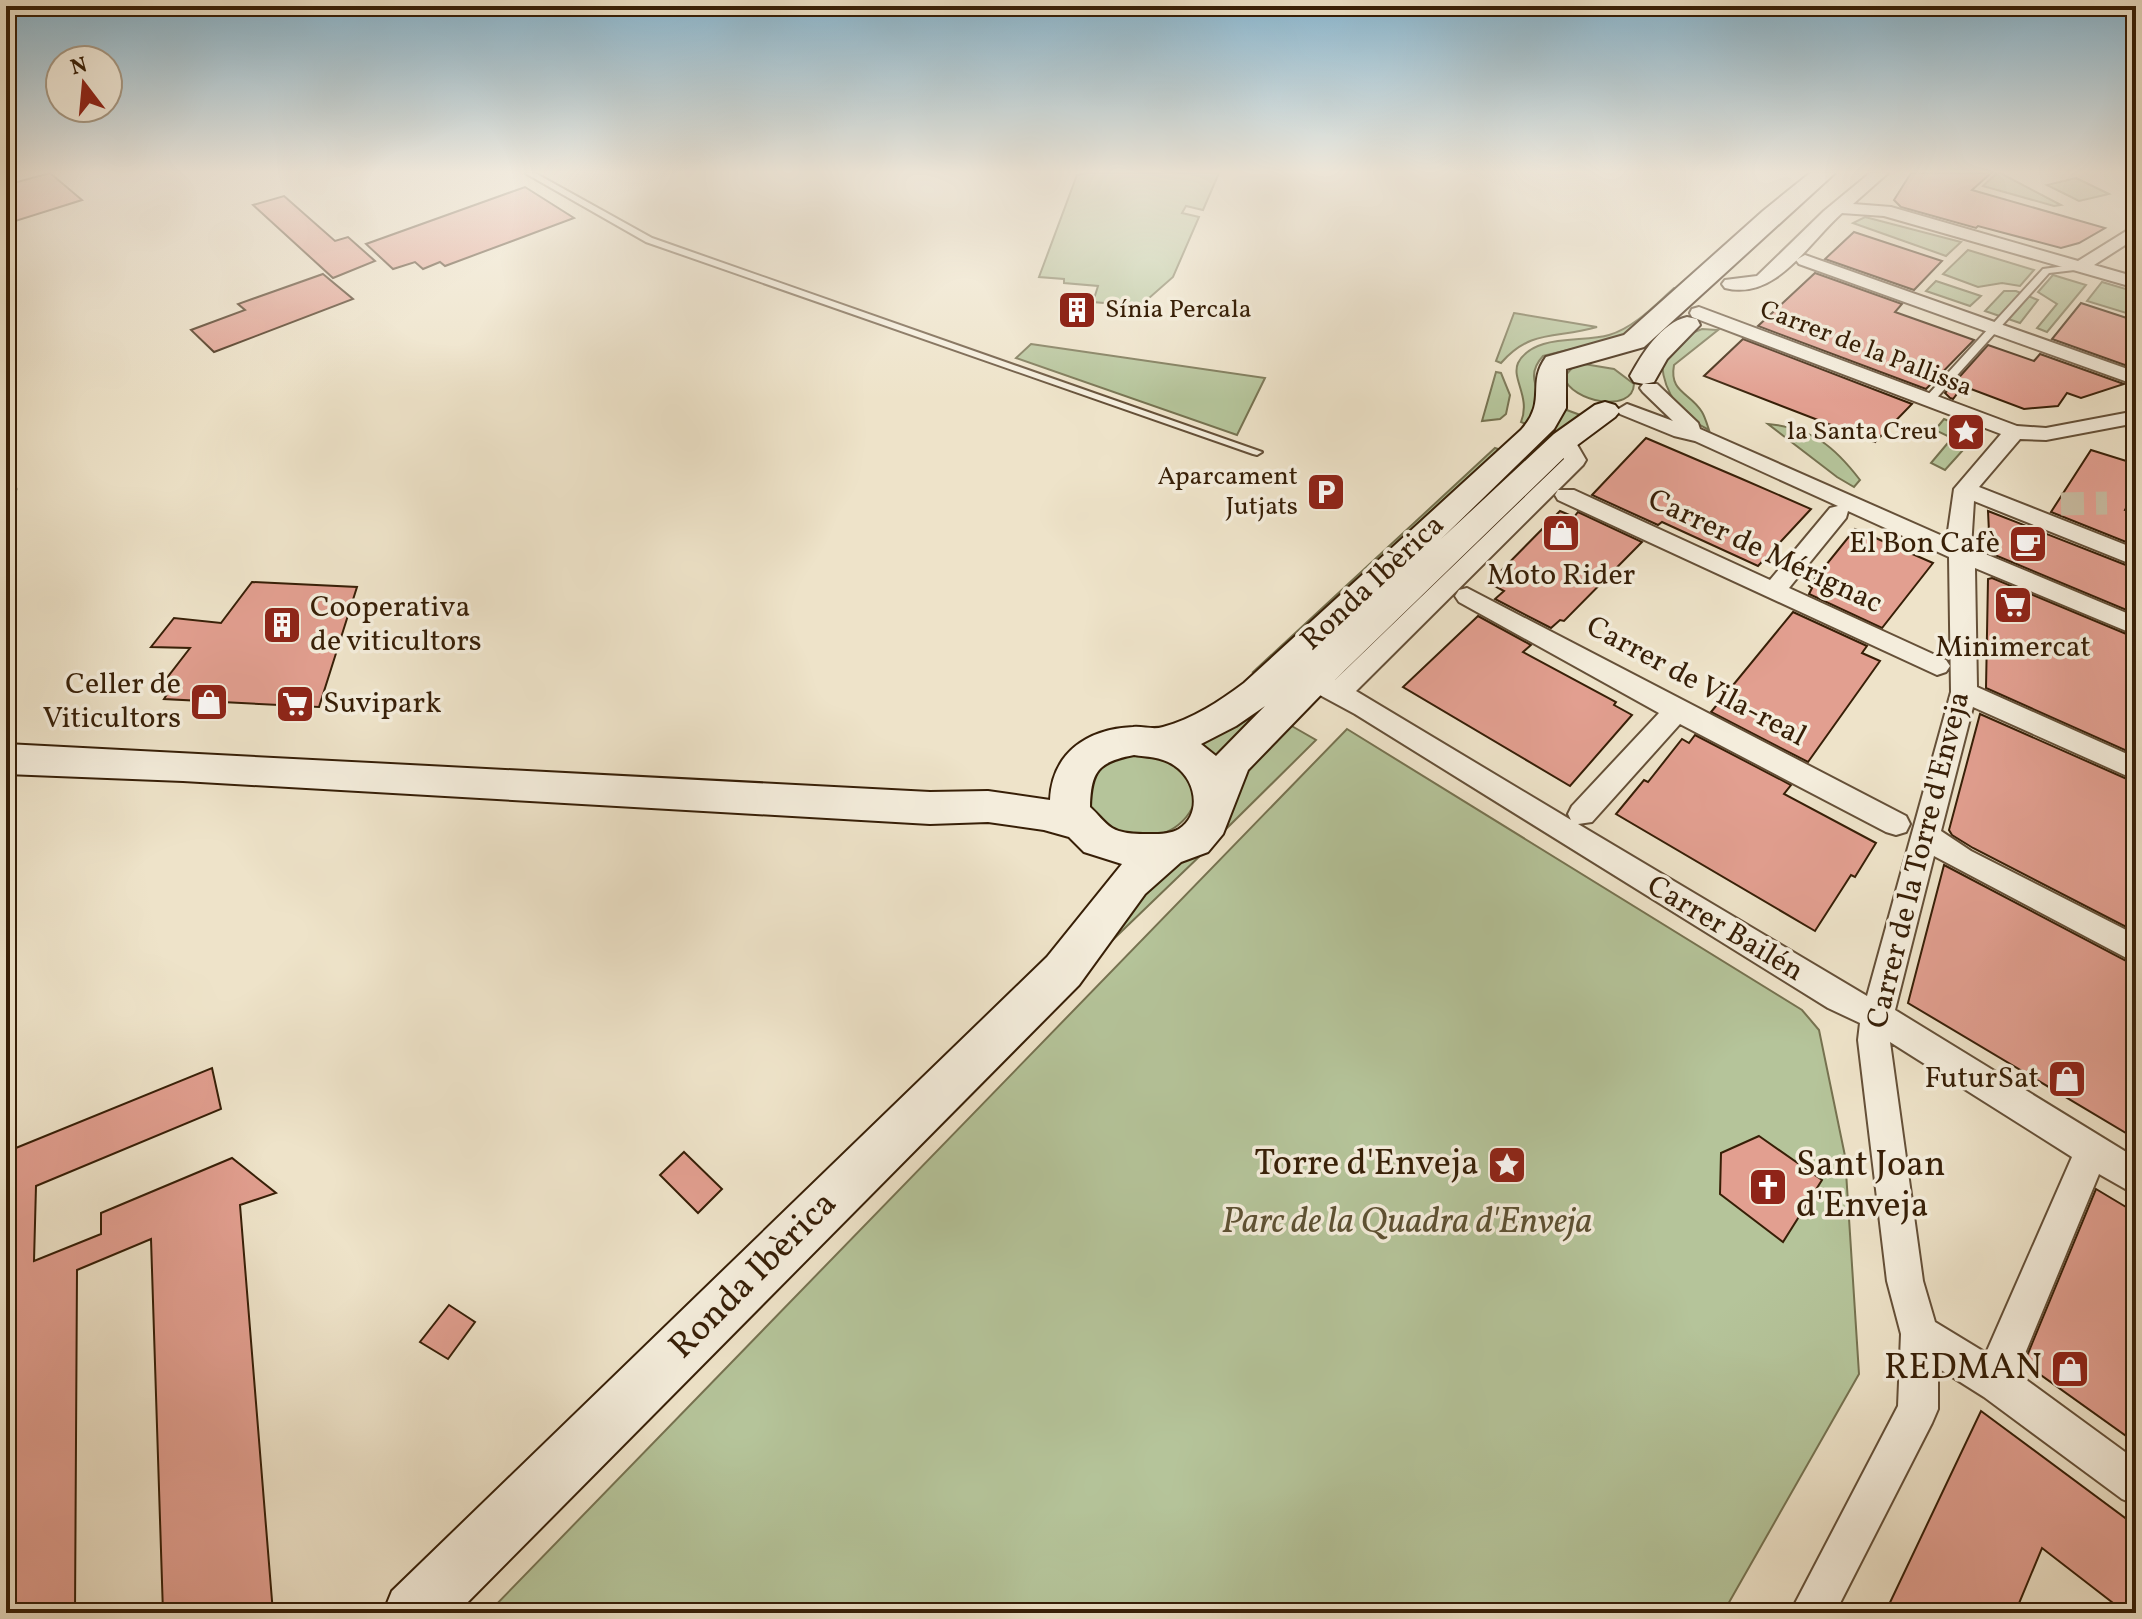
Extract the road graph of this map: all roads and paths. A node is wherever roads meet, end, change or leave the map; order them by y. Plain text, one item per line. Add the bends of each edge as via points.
1 (674, 249) edge
2 (1735, 249) edge
3 (1769, 249) edge
4 (1796, 249) edge
5 (2016, 249) edge
6 (2108, 249) edge
7 (1805, 260) dead end
8 (2080, 267) junction
9 (2136, 283) edge
10 (1731, 284) junction
11 (1699, 313) junction
12 (1996, 326) junction
13 (1582, 356) junction
14 (2136, 379) edge
15 (1647, 382) junction
16 (1553, 388) junction
17 (1929, 400) junction
18 (1616, 410) junction
19 (2136, 417) edge
20 (2014, 432) junction
21 (1701, 436) junction
22 (1257, 452) dead end
23 (1965, 489) junction
24 (1566, 495) dead end
25 (1838, 513) dead end
26 (1959, 552) junction
27 (2136, 558) edge
28 (1774, 591) junction
29 (1467, 596) dead end
30 (2136, 627) edge
31 (1937, 666) dead end
32 (1325, 687) junction
33 (1964, 692) junction
34 (1677, 711) junction
35 (1159, 743) junction
36 (6, 759) edge
37 (1079, 763) junction
38 (2136, 770) edge
39 (973, 804) junction
40 (1582, 814) dead end
41 (1209, 823) junction
42 (1911, 830) junction
43 (1090, 832) junction
44 (1166, 850) junction
45 (1089, 936) junction
46 (2136, 950) edge
47 (1877, 1016) junction
48 (2083, 1170) dead end
49 (2136, 1178) edge
50 (1920, 1334) junction
51 (2002, 1362) dead end
52 (2136, 1485) edge
53 (414, 1613) edge
54 (1812, 1613) edge

1 - 22 lane
2 - 13 street, Ronda Ibèrica via 1634,341
3 - 10 street, Ronda Ibèrica
4 - 10 street, Ronda Ibèrica via 1763,280
5 - 8 street
6 - 8 street
7 - 12 street
8 - 9 street
8 - 12 lane via 2046,271
10 - 11 street, Ronda Ibèrica
11 - 15 street, Ronda Ibèrica via 1655,355
11 - 17 street, Carrer de la Pallissa
12 - 14 street
12 - 17 lane
13 - 15 street via 1627,365
13 - 16 street, Ronda Ibèrica via 1549,370
15 - 18 street, Ronda Ibèrica via 1649,397 1641,405
15 - 21 street
16 - 18 street via 1575,403
16 - 35 street, Ronda Ibèrica via 1548,414 1532,436 1266,685 1195,733
17 - 20 street, Carrer de la Pallissa
18 - 21 street
18 - 32 street, Ronda Ibèrica via 1565,440
19 - 20 street, Carrer de la Pallissa via 2046,434
20 - 23 street
21 - 26 street
23 - 26 street, Carrer de la Torre d'Enveja
23 - 27 street
24 - 28 street, Carrer de Mérignac
25 - 28 street
26 - 30 street
26 - 33 street, Carrer de la Torre d'Enveja
28 - 31 street, Carrer de Mérignac
29 - 34 street, Carrer de Vila-real
32 - 41 street, Ronda Ibèrica via 1231,763
32 - 47 street, Carrer Bailén via 1825,990
33 - 38 street
33 - 42 street, Carrer de la Torre d'Enveja
34 - 40 street
34 - 42 street, Carrer de Vila-real
35 - 37 street, Ronda Ibèrica via 1121,742 1097,749
35 - 41 street, Ronda Ibèrica via 1183,752 1204,769 1214,791
36 - 39 street via 930,808
37 - 39 street
37 - 43 street, Ronda Ibèrica via 1070,777 1068,802 1070,812
39 - 43 street via 1030,810
41 - 44 street, Ronda Ibèrica via 1194,840
42 - 46 street, Carrer de Vila-real
42 - 47 street, Carrer de la Torre d'Enveja
43 - 44 street via 1139,851
43 - 45 street, Ronda Ibèrica via 1101,869
44 - 45 street, Ronda Ibèrica via 1130,882
45 - 53 street, Ronda Ibèrica via 1063,971
47 - 49 street, Carrer Bailén
47 - 50 street, Carrer de la Torre d'Enveja via 1874,1040 1905,1281
48 - 51 street
50 - 52 street via 1998,1383
50 - 54 street, Carrer de la Torre d'Enveja via 1918,1409

